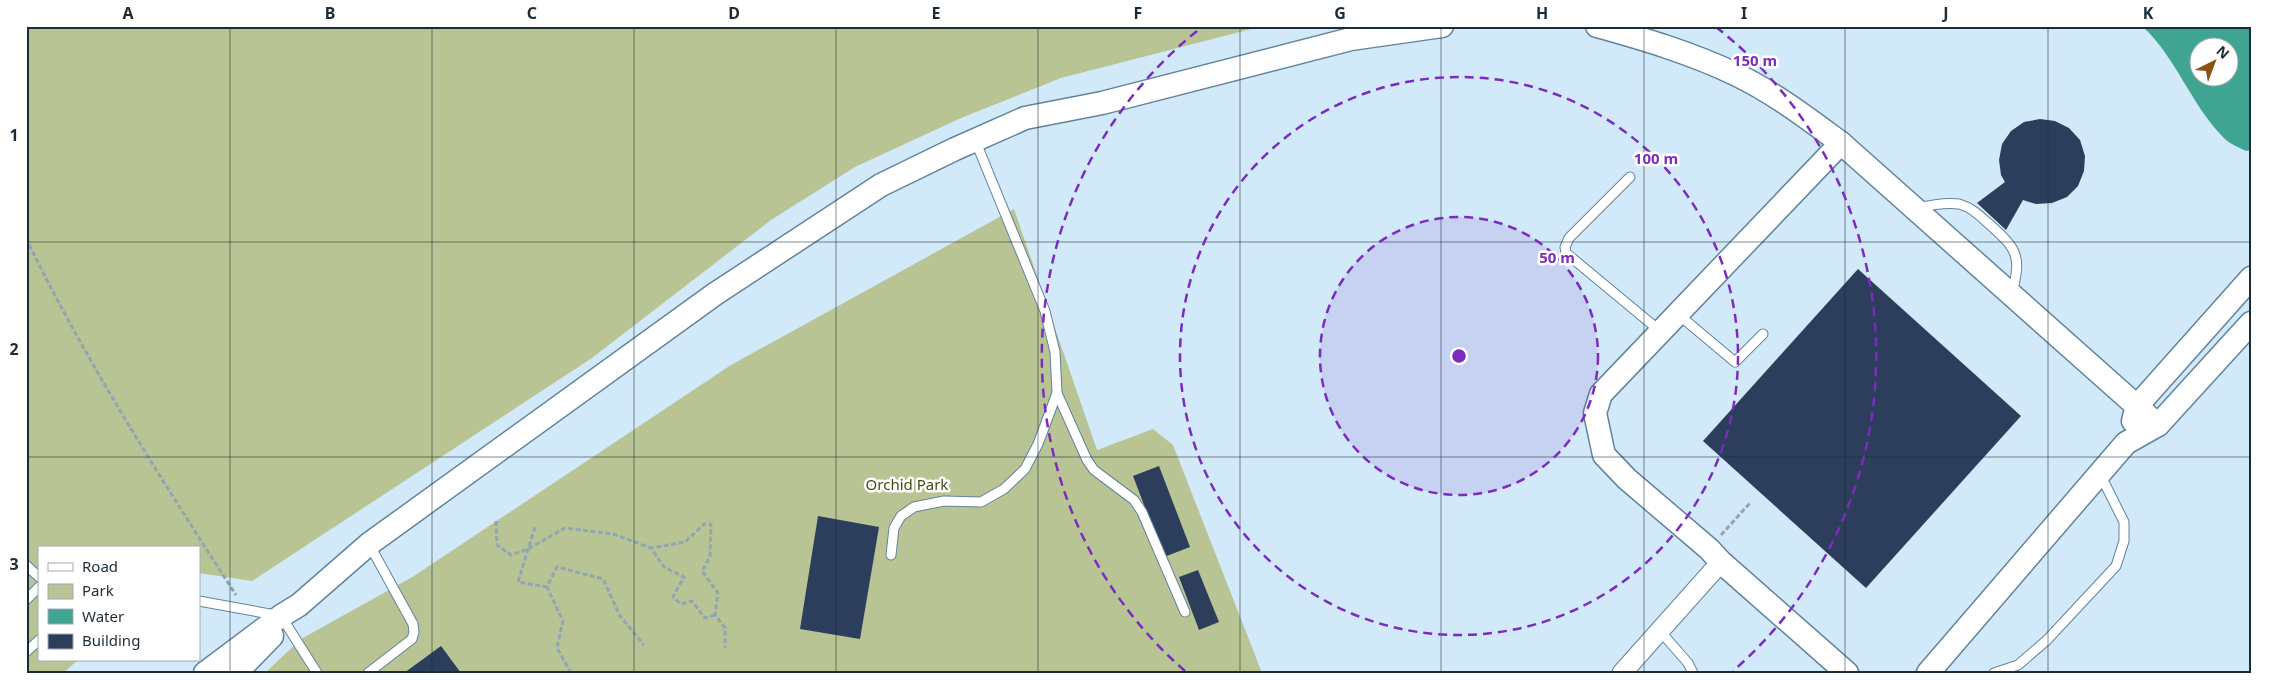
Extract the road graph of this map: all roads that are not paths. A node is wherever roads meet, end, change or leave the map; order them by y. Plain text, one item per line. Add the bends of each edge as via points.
1 (1442, 26) edge
2 (1597, 26) edge
3 (975, 140) junction
4 (1841, 144) junction
5 (1630, 177) dead end
6 (1914, 209) junction
7 (2251, 278) edge
8 (2012, 295) junction
9 (1678, 315) junction
10 (2251, 323) edge
11 (1660, 332) junction
12 (1762, 334) dead end
13 (1057, 393) junction
14 (2137, 406) junction
15 (2158, 425) junction
16 (2126, 443) junction
17 (2100, 474) junction
18 (369, 544) junction
19 (891, 555) dead end
20 (1715, 555) junction
21 (26, 565) edge
22 (38, 576) edge
23 (38, 588) edge
24 (26, 600) edge
25 (200, 601) edge
26 (1185, 612) dead end
27 (289, 614) junction
28 (1660, 631) junction
29 (38, 641) edge
30 (26, 652) edge
31 (1929, 672) edge
32 (205, 673) edge
33 (236, 673) edge
34 (317, 673) edge
35 (368, 673) edge
36 (1622, 673) edge
37 (1692, 673) edge
38 (1847, 673) edge
39 (1935, 673) edge
40 (1994, 673) edge

1 - 3 street via 1352,38 1102,103 1025,118
2 - 4 street via 1682,52 1736,74 1793,108
3 - 13 lane via 1044,311 1055,352
3 - 18 street via 881,185 816,226 715,294
4 - 6 street
4 - 9 street
5 - 11 lane via 1569,238 1566,253
6 - 8 street
6 - 8 lane via 1936,204 1960,204 1974,211 2009,242 2016,255 2018,270
7 - 14 street
8 - 14 street
9 - 11 street
9 - 12 lane via 1735,362
10 - 15 street
11 - 20 street via 1601,394 1595,412 1598,436 1604,455 1615,467
13 - 19 lane via 1025,469 1004,489 981,502 944,501 914,507 901,516 894,528
13 - 26 lane via 1094,470 1134,500 1142,512
14 - 15 street
14 - 16 street
15 - 16 street
16 - 17 street
17 - 31 street
17 - 40 lane via 2124,522 2124,541 2116,566 2048,640 2018,665
18 - 27 street
18 - 35 lane via 414,632 412,639
20 - 28 street
20 - 38 street
21 - 22 lane
23 - 24 lane
25 - 27 lane
27 - 32 street
27 - 33 street
27 - 34 lane
28 - 36 street
28 - 37 lane via 1688,663
29 - 30 lane
31 - 39 lane

